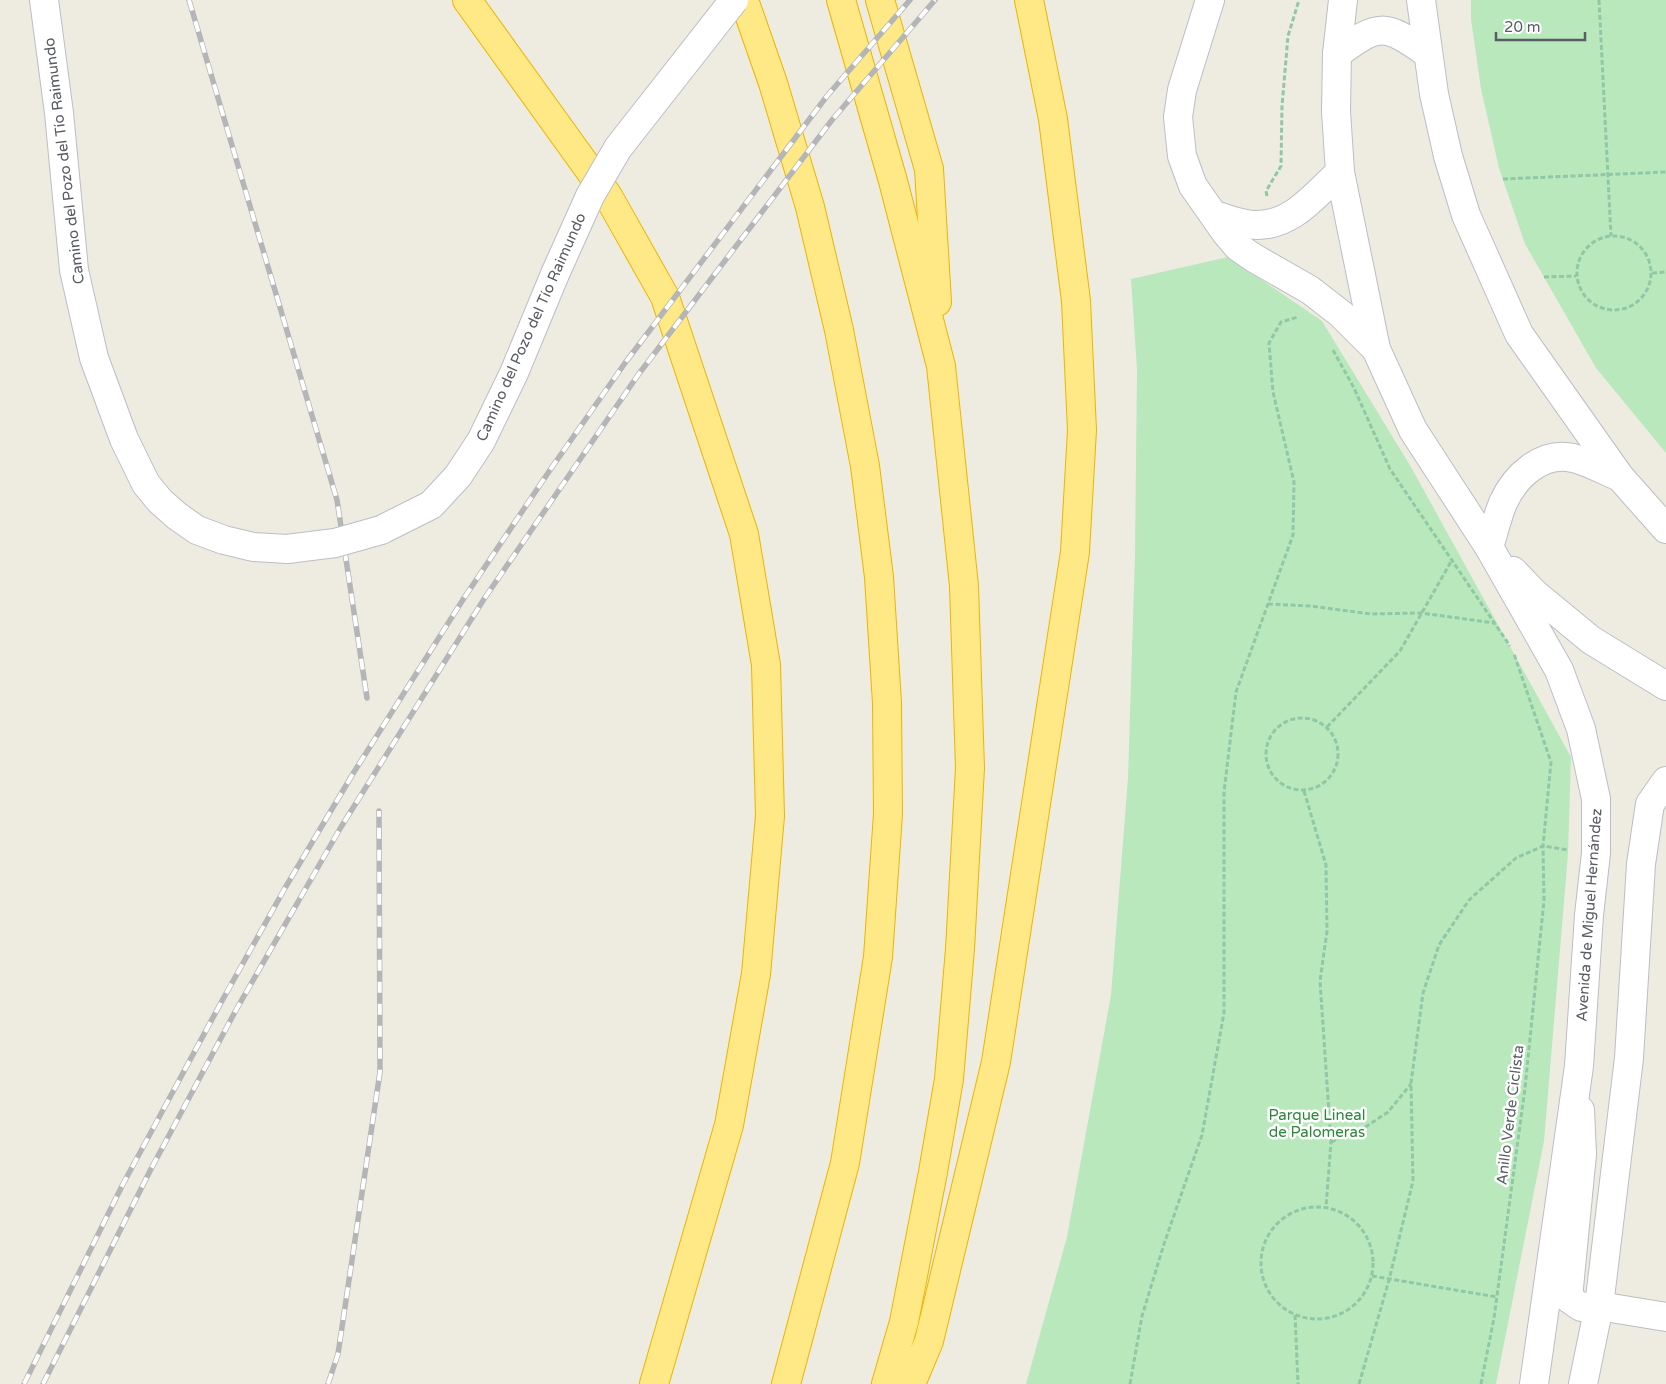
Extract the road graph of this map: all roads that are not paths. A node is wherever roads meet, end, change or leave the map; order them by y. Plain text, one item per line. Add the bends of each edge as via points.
1 (44, 0) edge
2 (467, 0) edge
3 (734, 0) edge
4 (744, 0) edge
5 (841, 0) edge
6 (880, 0) edge
7 (1028, 0) edge
8 (1210, 0) edge
9 (1343, 0) edge
10 (1421, 0) edge
11 (1427, 53) junction
12 (1337, 54) junction
13 (1340, 172) junction
14 (1214, 215) junction
15 (1376, 349) junction
16 (941, 366) junction
17 (1620, 476) junction
18 (1666, 529) edge
19 (1489, 547) junction
20 (1666, 686) edge
21 (1666, 780) edge
22 (1666, 813) edge
23 (1641, 864) junction
24 (1579, 1066) junction
25 (1599, 1306) junction
26 (1666, 1317) edge
27 (654, 1384) edge
28 (786, 1384) edge
29 (886, 1384) edge
30 (911, 1384) edge
31 (1534, 1384) edge
32 (1583, 1384) edge

1 - 3 street, Camino del Pozo del Tío Raimundo, bridge via 74,270 94,358 124,439 146,484 160,501 197,530 224,540 287,549 335,543 381,530 431,504 458,476 481,441 514,373 590,196 618,148
2 - 27 highway via 608,196 665,297 744,534 766,664 770,816 756,974 729,1125
4 - 28 highway via 810,207 839,330 865,466 879,577 887,703 888,814 878,956 845,1163
5 - 16 highway via 894,181
6 - 16 highway via 929,168
7 - 30 highway via 1053,119 1076,301 1082,430 1075,552 996,1062 929,1340
8 - 14 street via 1182,90 1178,117 1182,156 1193,186
9 - 12 street
10 - 11 street
11 - 12 street via 1402,36 1376,31
11 - 17 street via 1448,156 1466,215 1519,334
12 - 13 street
13 - 14 street via 1291,216 1275,223 1239,223
13 - 15 street
14 - 15 street via 1238,247 1310,290 1341,314
15 - 19 street via 1413,430
16 - 29 highway via 964,586 970,777 949,1079 904,1322
17 - 18 street
17 - 19 street via 1572,458 1551,458 1530,467 1504,502
19 - 20 street via 1534,592 1590,640
19 - 24 street, Avenida de Miguel Hernández via 1559,670 1581,729 1596,799 1596,853
21 - 23 street via 1650,804
22 - 23 street
23 - 25 street via 1629,1058
24 - 25 street, Avenida de Miguel Hernández via 1582,1154 1568,1298 1581,1307
24 - 31 street, Avenida de Miguel Hernández
25 - 26 street
25 - 32 street

